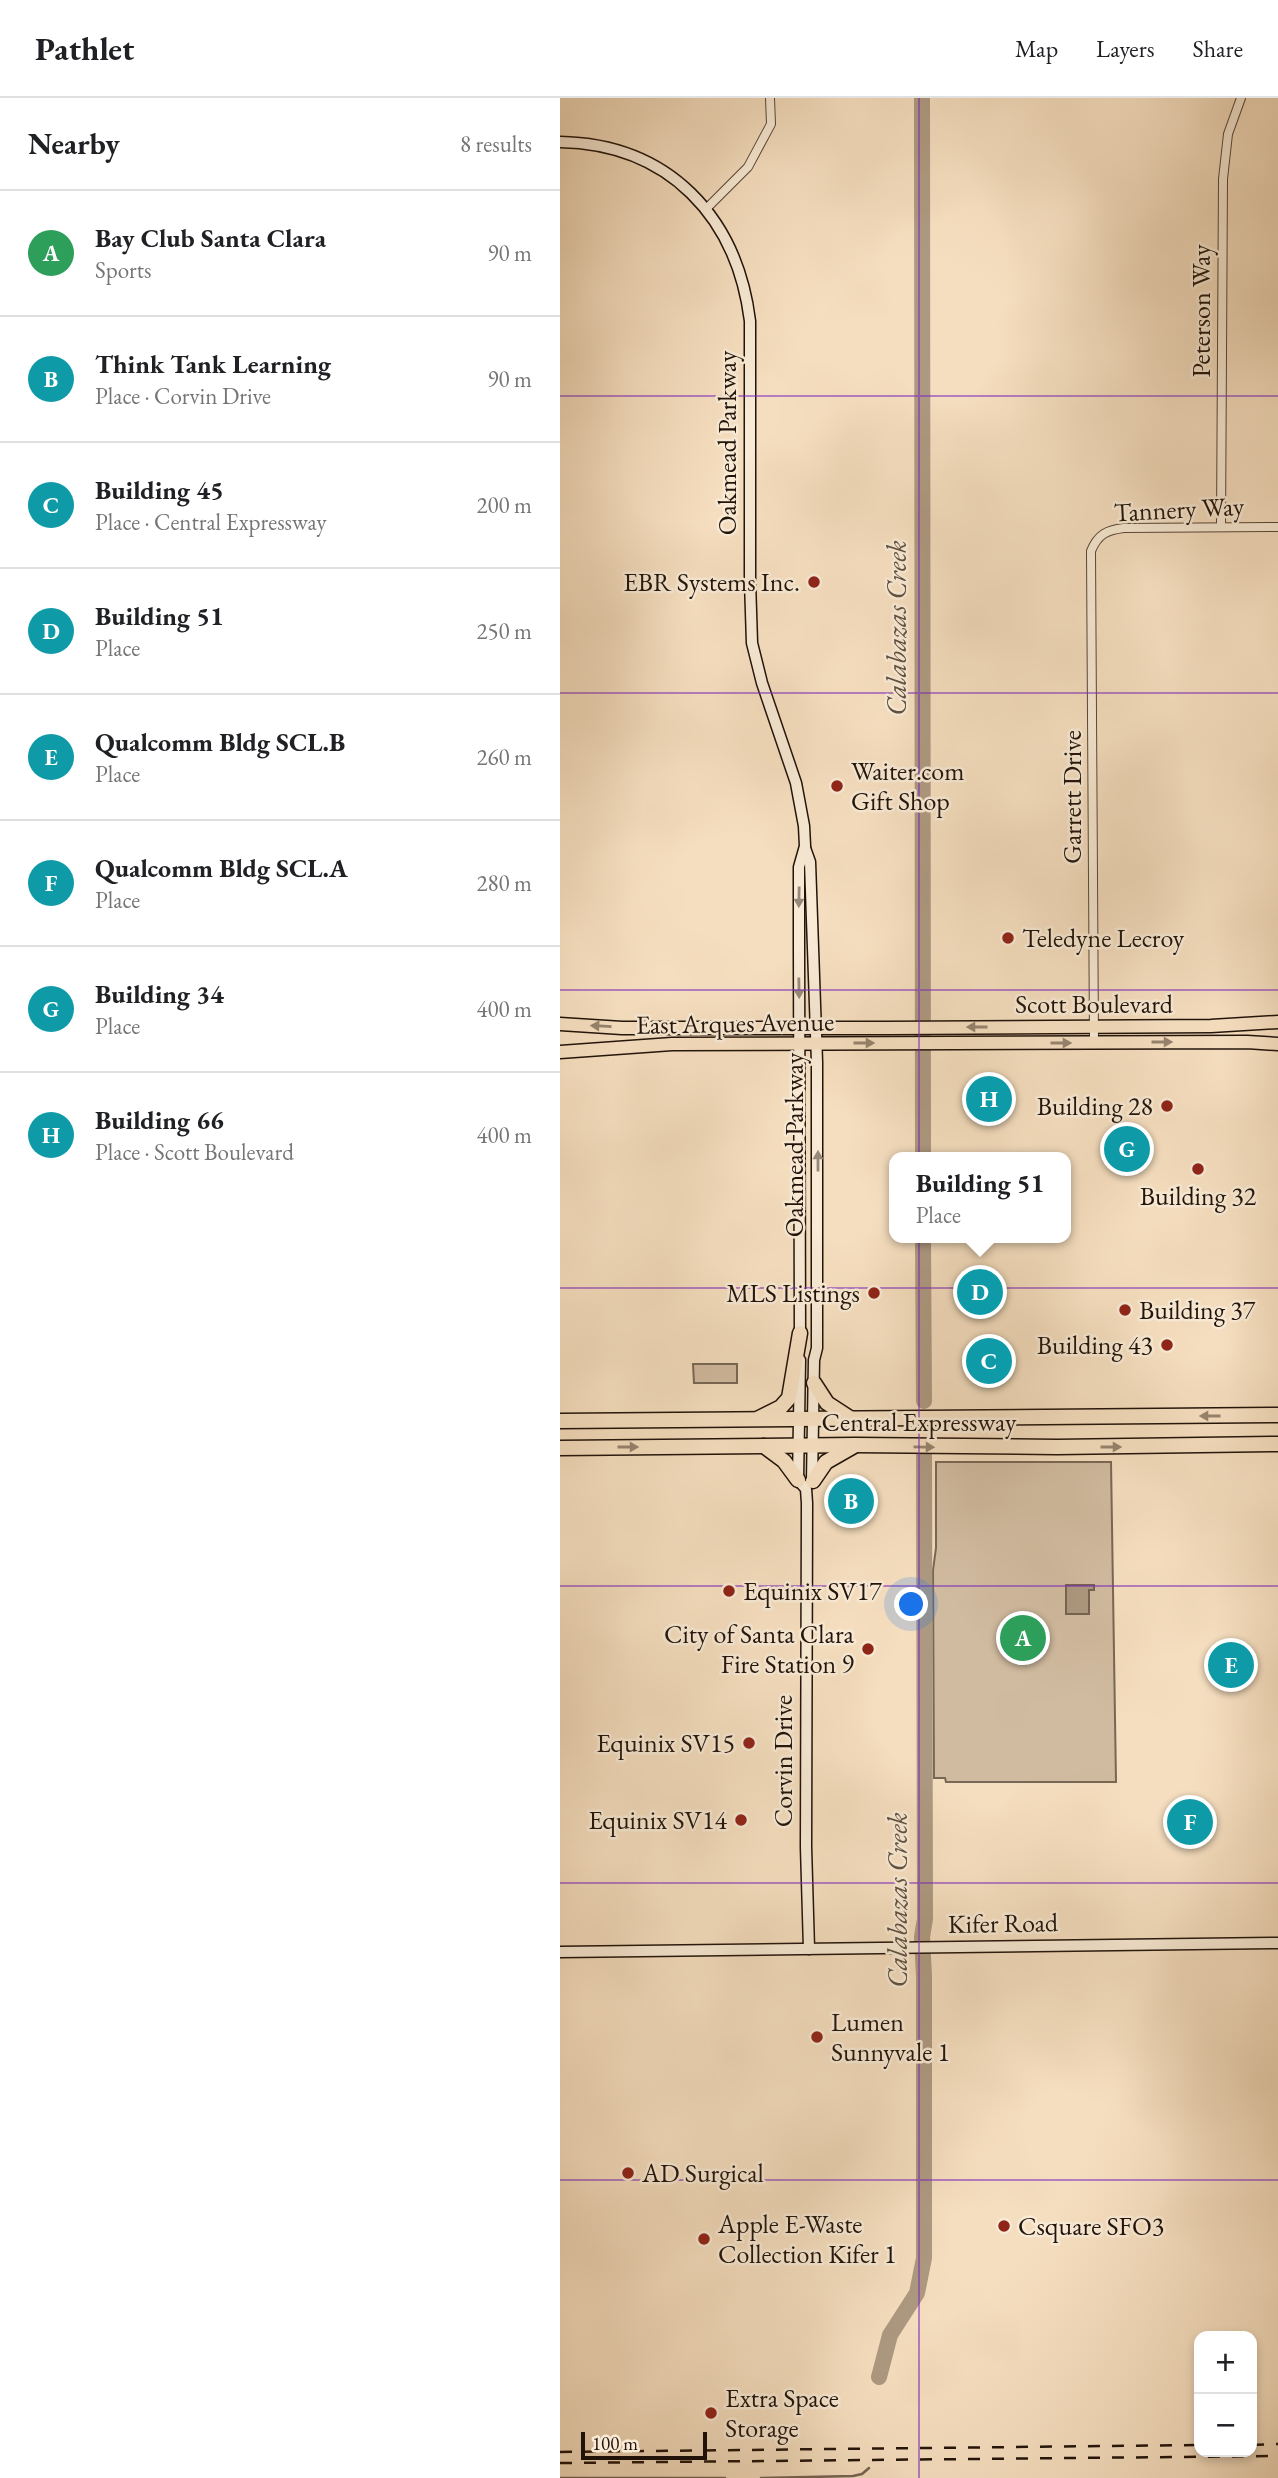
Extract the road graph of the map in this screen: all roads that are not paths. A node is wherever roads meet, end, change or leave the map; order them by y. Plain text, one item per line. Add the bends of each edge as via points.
1 (770, 98) edge
2 (1241, 98) edge
3 (560, 142) edge
4 (707, 208) junction
5 (1221, 527) junction
6 (1278, 527) edge
7 (1091, 551) joint
8 (805, 846) junction
9 (1278, 1022) edge
10 (560, 1024) edge
11 (1094, 1026) junction
12 (800, 1027) junction
13 (816, 1027) junction
14 (911, 1028) joint
15 (1094, 1042) junction
16 (911, 1043) joint
17 (800, 1044) junction
18 (817, 1044) junction
19 (1278, 1044) edge
20 (560, 1052) edge
21 (800, 1333) junction
22 (814, 1383) junction
23 (1278, 1415) edge
24 (807, 1419) junction
25 (852, 1419) junction
26 (755, 1420) junction
27 (560, 1421) edge
28 (1278, 1444) edge
29 (855, 1445) junction
30 (764, 1446) junction
31 (806, 1446) junction
32 (560, 1448) edge
33 (806, 1483) junction
34 (1278, 1943) edge
35 (808, 1949) junction
36 (560, 1952) edge

1 - 4 street via 771,124 748,167
2 - 5 street, Peterson Way via 1228,134 1223,179
3 - 4 main road, Oakmead Parkway via 610,148 639,159 666,173
4 - 8 main road, Oakmead Parkway via 741,273 748,308 752,643 796,783
5 - 6 street, Tannery Way
5 - 7 street, Tannery Way via 1114,529 1099,536
7 - 11 street, Garrett Drive
8 -> 12 main road, Oakmead Parkway via 799,867
8 - 13 main road, Oakmead Parkway via 810,862
9 - 11 main road, Scott Boulevard
12 -> 10 main road, East Arques Avenue
11 -> 14 main road, Scott Boulevard
11 - 15 street, Garrett Drive
12 - 13 main road, East Arques Avenue
12 - 17 main road, Oakmead Parkway
13 - 14 main road, East Arques Avenue
13 - 18 main road, Oakmead Parkway
16 -> 15 main road, Scott Boulevard
15 -> 19 main road, Scott Boulevard
18 -> 16 main road, East Arques Avenue
17 - 18 main road, East Arques Avenue
17 - 20 main road, East Arques Avenue via 672,1044
17 - 21 main road, Oakmead Parkway
22 -> 18 main road, Oakmead Parkway
21 - 24 main road, Oakmead Parkway
21 - 26 highway via 789,1398
22 - 24 main road, Oakmead Parkway
22 - 25 highway via 827,1403
23 -> 25 highway, Central Expressway
24 - 25 highway, Central Expressway
24 - 26 highway, Central Expressway
24 - 31 main road, Oakmead Parkway
26 - 27 highway, Central Expressway
29 -> 28 highway, Central Expressway
29 - 31 highway, Central Expressway
29 - 33 highway via 826,1462
30 - 31 highway, Central Expressway
32 -> 30 highway, Central Expressway
30 - 33 highway
31 - 33 main road, Corvin Drive
33 - 35 main road, Corvin Drive
34 - 35 main road, Kifer Road
35 - 36 main road, Kifer Road

